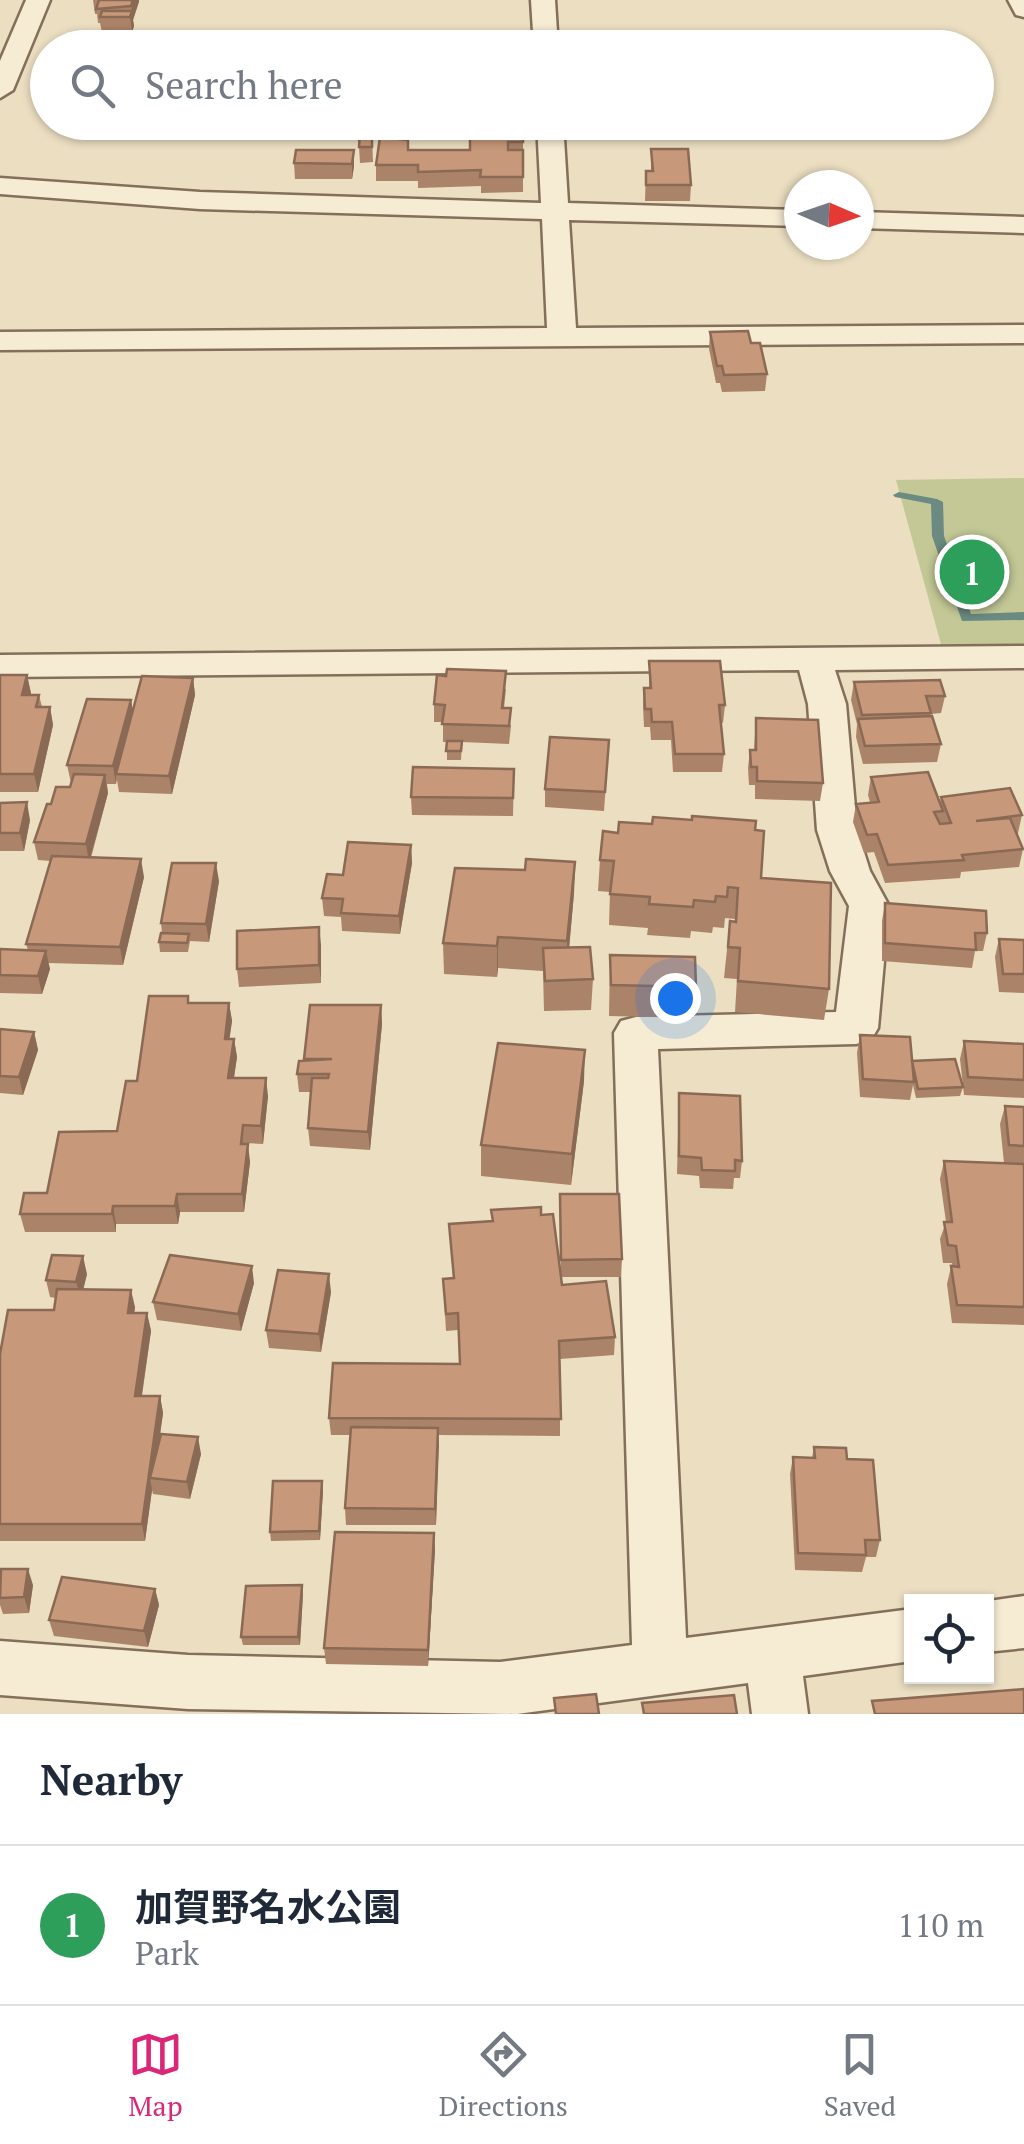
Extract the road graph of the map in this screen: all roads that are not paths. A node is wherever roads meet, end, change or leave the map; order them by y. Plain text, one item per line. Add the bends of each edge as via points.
1 (38, 0) edge
2 (544, 0) edge
3 (1020, 0) edge
4 (1024, 10) edge
5 (545, 30) edge
6 (0, 90) edge
7 (551, 140) edge
8 (0, 186) edge
9 (553, 208) junction
10 (784, 217) edge
11 (874, 220) edge
12 (1024, 225) edge
13 (1024, 334) edge
14 (562, 338) junction
15 (0, 341) edge
16 (1024, 657) edge
17 (813, 658) junction
18 (0, 666) edge
19 (1024, 1622) edge
20 (994, 1625) edge
21 (904, 1636) edge
22 (772, 1651) junction
23 (660, 1666) junction
24 (0, 1668) edge
25 (780, 1714) edge

1 - 6 street
2 - 5 street
3 - 4 street
7 - 9 street
8 - 9 street via 278,206
9 - 10 street
9 - 14 street
11 - 12 street
13 - 14 street
14 - 15 street
16 - 17 street
17 - 18 street
17 - 23 street via 827,704 837,830 869,906 856,1028 636,1033
19 - 20 street
21 - 22 street
22 - 23 street
22 - 25 street
23 - 24 street via 500,1689 188,1682

